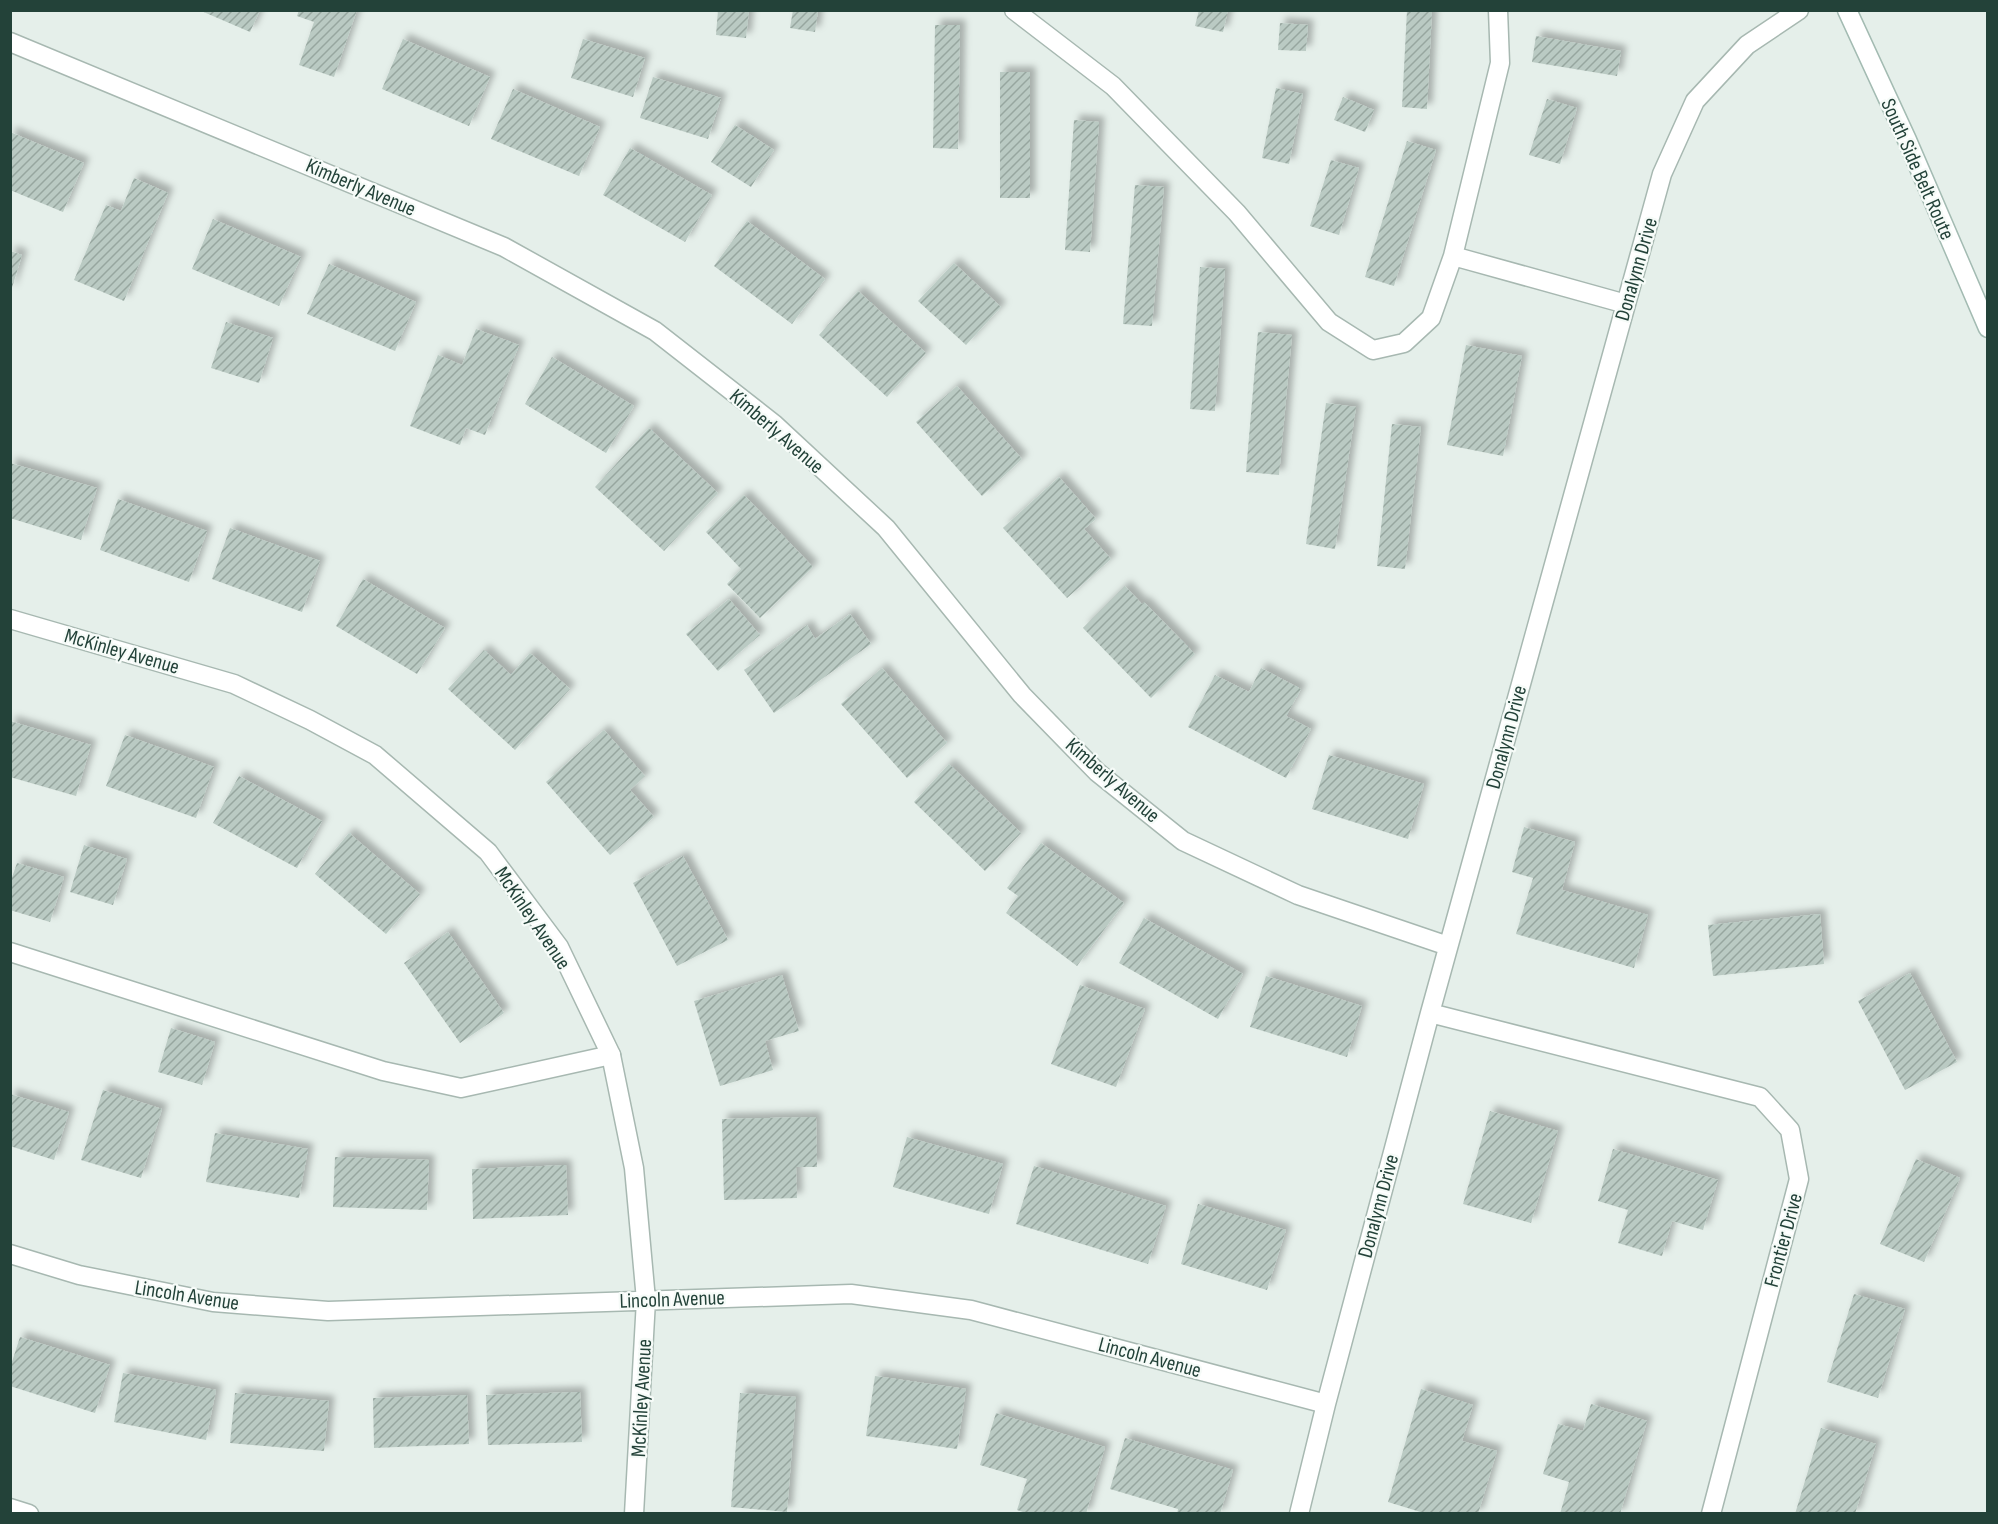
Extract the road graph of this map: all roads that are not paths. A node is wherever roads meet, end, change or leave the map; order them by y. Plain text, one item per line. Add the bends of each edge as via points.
1 (1014, 10) edge
2 (1498, 10) edge
3 (1799, 10) edge
4 (1847, 10) edge
5 (10, 42) edge
6 (1453, 256) junction
7 (1626, 304) junction
8 (1988, 328) edge
9 (10, 619) edge
10 (1448, 946) junction
11 (10, 952) edge
12 (1430, 1013) junction
13 (611, 1055) junction
14 (10, 1254) edge
15 (646, 1300) junction
16 (1326, 1404) junction
17 (10, 1508) edge
18 (29, 1514) edge
19 (634, 1514) edge
20 (1299, 1514) edge
21 (1711, 1514) edge

1 - 6 street via 1113,86 1237,213 1329,322 1373,350 1404,343 1431,318
2 - 6 street via 1500,63
3 - 7 street, Donalynn Drive via 1747,45 1695,100 1662,174
4 - 8 street, South Side Belt Route
5 - 10 street, Kimberly Avenue via 504,247 655,332 774,424 886,528 1023,695 1097,772 1183,841 1298,895
6 - 7 street
7 - 10 street, Donalynn Drive
9 - 13 street, McKinley Avenue via 234,684 375,755 488,852 559,947
10 - 12 street, Donalynn Drive
11 - 13 street via 383,1071 460,1088
12 - 16 street, Donalynn Drive
12 - 21 street, Frontier Drive via 1760,1097 1790,1130 1799,1179
13 - 15 street, McKinley Avenue via 634,1168
14 - 15 street, Lincoln Avenue via 79,1275 213,1302 328,1311
15 - 16 street, Lincoln Avenue via 851,1294 971,1310
15 - 19 street, McKinley Avenue
16 - 20 street, Donalynn Drive
17 - 18 street

